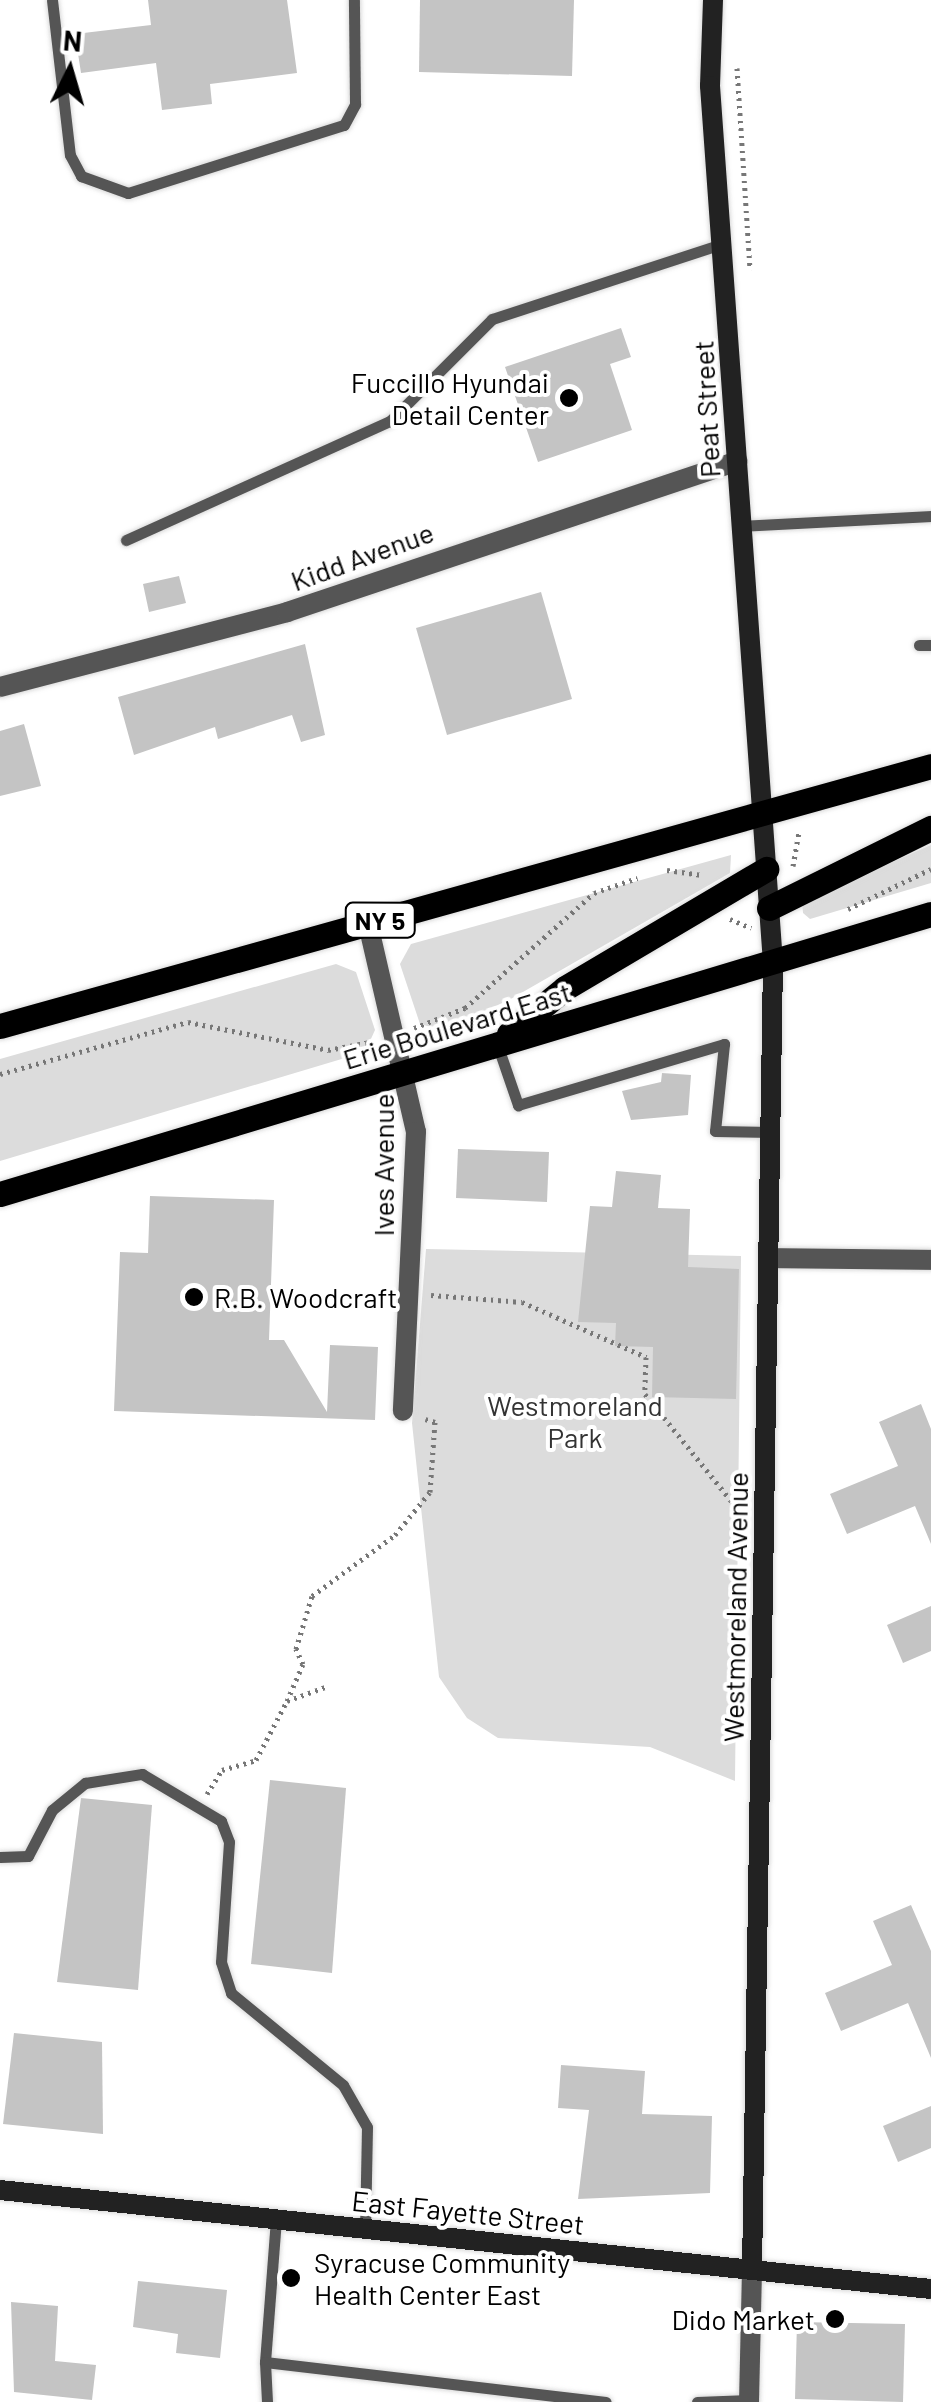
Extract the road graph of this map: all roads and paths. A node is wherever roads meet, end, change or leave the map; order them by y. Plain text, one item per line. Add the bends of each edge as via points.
1 (52, 0) edge
2 (354, 0) edge
3 (713, 0) edge
4 (737, 50) dead end
5 (722, 244) junction
6 (750, 270) dead end
7 (737, 460) junction
8 (931, 516) edge
9 (740, 526) junction
10 (126, 540) dead end
11 (0, 687) edge
12 (931, 766) edge
13 (760, 814) junction
14 (931, 828) edge
15 (799, 832) dead end
16 (766, 869) junction
17 (793, 869) dead end
18 (931, 869) edge
19 (712, 886) dead end
20 (769, 908) junction
21 (931, 914) edge
22 (835, 916) dead end
23 (368, 924) junction
24 (773, 962) junction
25 (0, 1026) edge
26 (420, 1026) dead end
27 (377, 1040) dead end
28 (497, 1044) junction
29 (408, 1071) junction
30 (0, 1074) edge
31 (772, 1132) junction
32 (0, 1194) edge
33 (771, 1258) junction
34 (931, 1260) edge
35 (409, 1290) junction
36 (403, 1411) joint
37 (765, 1504) junction
38 (328, 1686) dead end
39 (287, 1701) junction
40 (200, 1805) junction
41 (0, 1857) edge
42 (0, 2190) edge
43 (276, 2219) junction
44 (365, 2228) junction
45 (752, 2270) junction
46 (931, 2289) edge
47 (265, 2362) junction
48 (749, 2401) edge
49 (268, 2402) edge
50 (606, 2402) edge
51 (697, 2402) edge

1 - 2 lane via 70,155 81,176 128,193 344,126 355,104
3 - 5 street, Peat Street
4 - 6 path
5 - 7 street, Peat Street
5 - 10 lane via 492,319 390,422
7 - 9 street, Peat Street
7 - 11 street, Kidd Avenue via 287,612
8 - 9 lane
9 - 13 street, Peat Street
12 - 13 main road, NY 5
13 - 16 street, Westmoreland Avenue
13 - 23 main road, NY 5
14 - 20 main road
15 - 17 path
16 - 20 street, Westmoreland Avenue
16 - 28 main road via 566,988
18 - 22 path
19 - 26 path via 699,871 673,868 594,893 465,1008
20 - 24 street, Westmoreland Avenue
21 - 24 main road, Erie Boulevard East
23 - 25 main road, NY 5
23 - 29 street, Ives Avenue
24 - 28 main road, Erie Boulevard East
24 - 31 street, Westmoreland Avenue
27 - 30 path via 328,1050 188,1022
28 - 29 main road, Erie Boulevard East
28 - 31 lane via 518,1105 724,1044 715,1131
29 - 32 main road, Erie Boulevard East
29 - 35 street, Ives Avenue via 416,1132
31 - 33 street, Westmoreland Avenue
33 - 34 street
33 - 37 street, Westmoreland Avenue
35 - 36 street, Ives Avenue
35 - 37 path via 522,1302 646,1357 645,1394 717,1485 732,1502
36 - 39 path via 434,1422 430,1492 395,1534 312,1596 296,1648 304,1664
37 - 45 street, Westmoreland Avenue
38 - 39 path
39 - 40 path via 256,1760 222,1770
40 - 41 lane via 142,1774 85,1783 52,1810 28,1856
40 - 44 lane via 230,1842 221,1962 231,1992 343,2085 368,2127
42 - 43 street, East Fayette Street
43 - 44 street, East Fayette Street
43 - 47 lane
44 - 45 street, East Fayette Street
45 - 46 street, East Fayette Street
45 - 48 street, Westmoreland Avenue
47 - 49 lane
47 - 50 lane
48 - 51 lane

